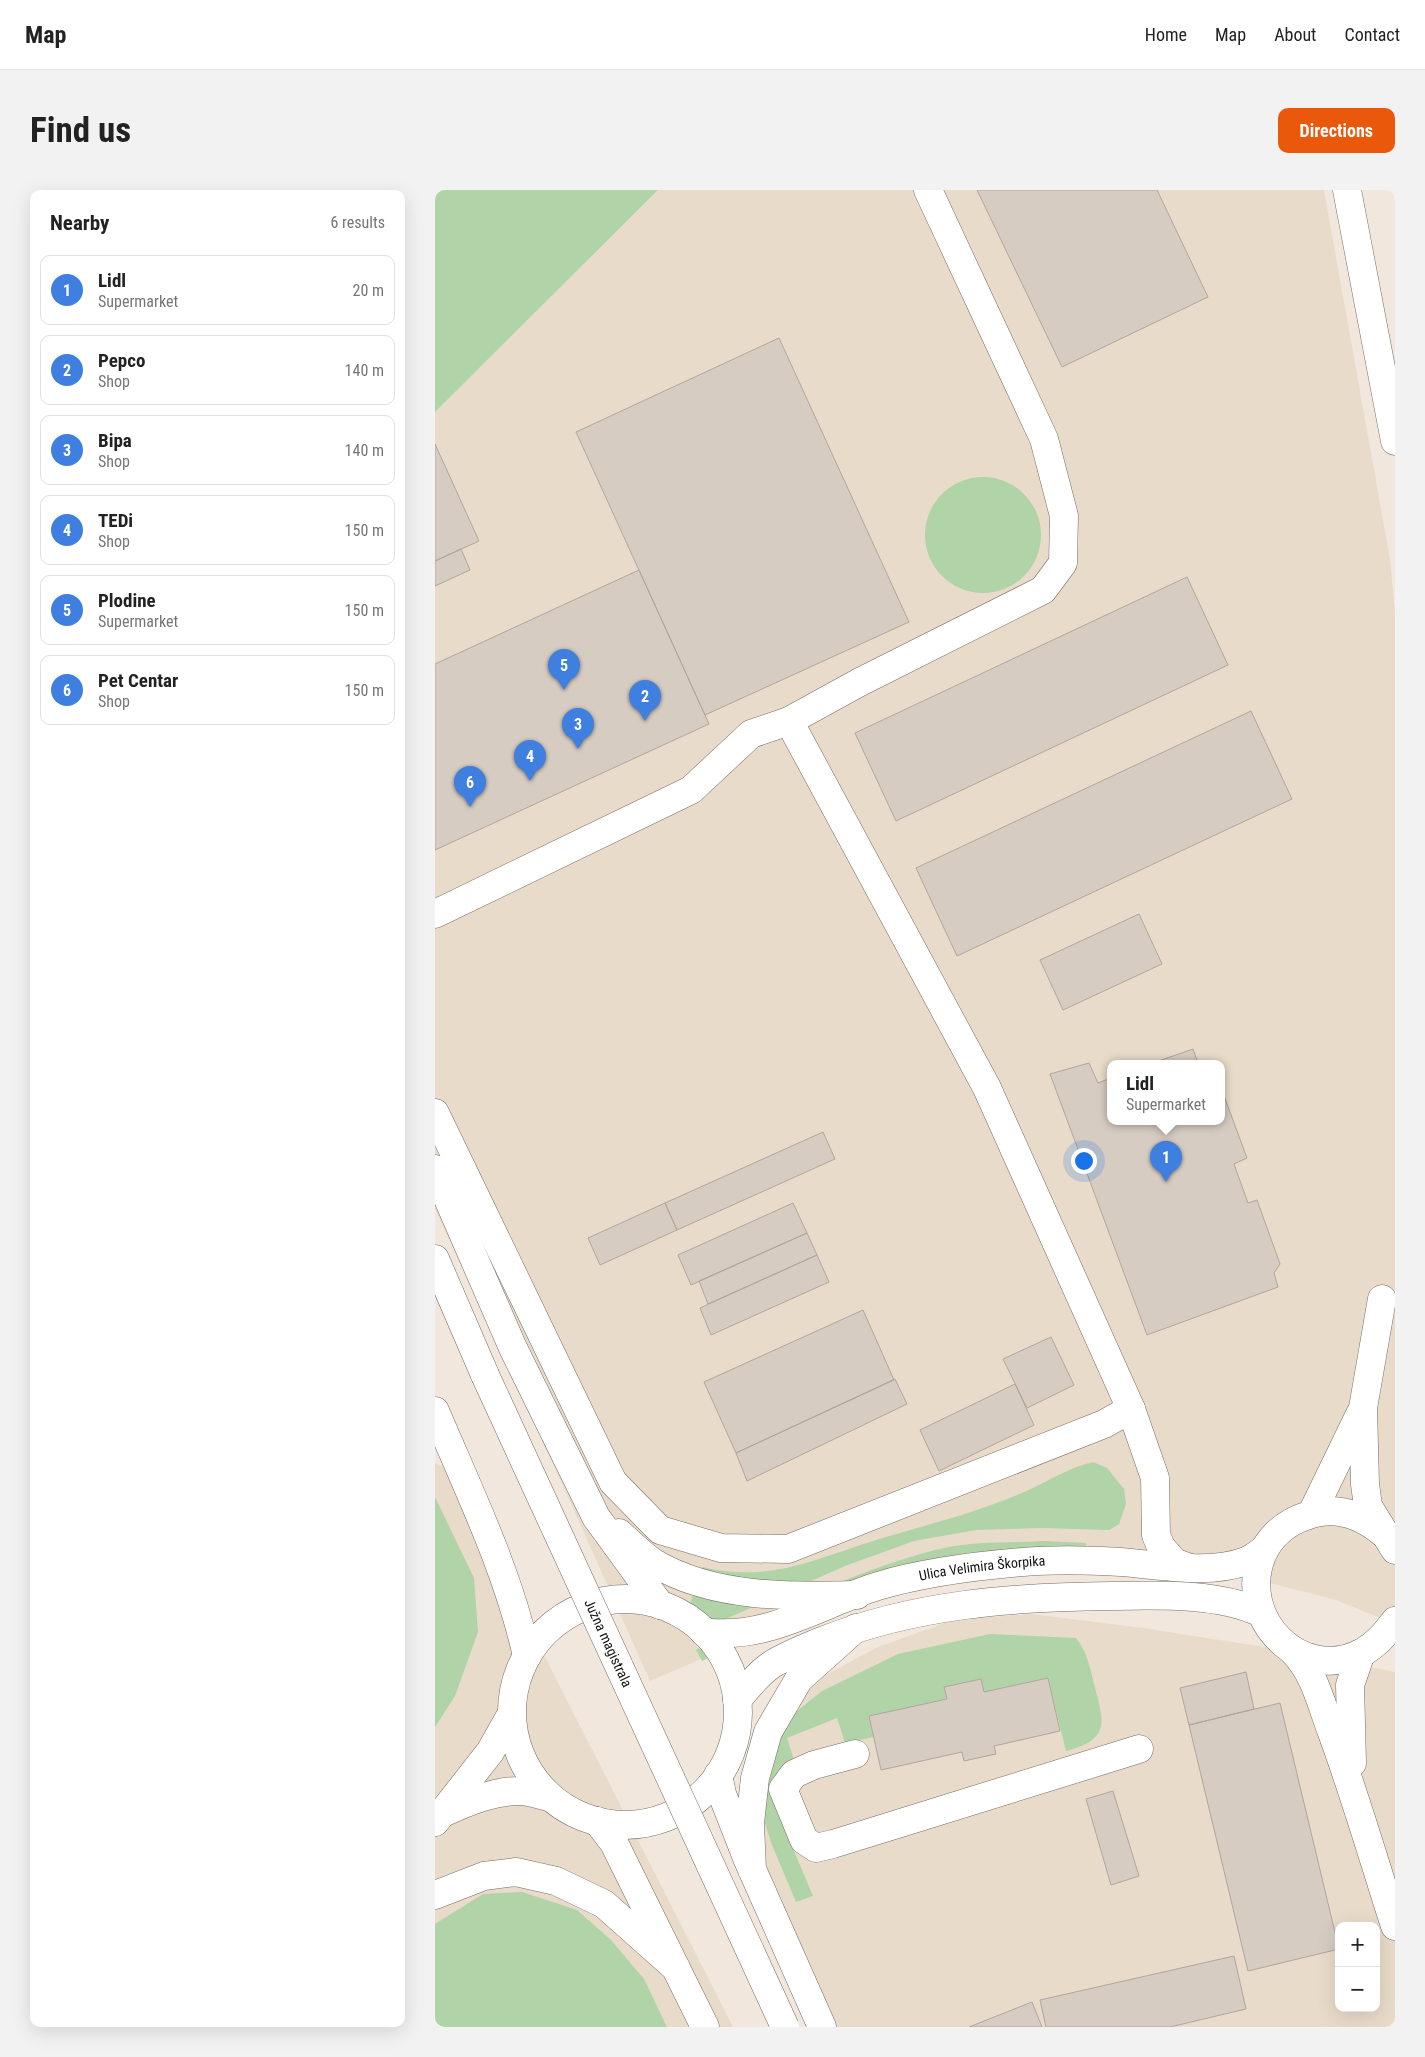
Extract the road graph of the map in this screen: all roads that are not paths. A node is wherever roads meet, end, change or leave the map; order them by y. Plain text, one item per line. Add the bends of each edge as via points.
1 (928, 190) edge
2 (1347, 190) edge
3 (1395, 440) edge
4 (789, 721) junction
5 (435, 914) edge
6 (435, 1113) edge
7 (435, 1169) edge
8 (435, 1258) edge
9 (1382, 1300) dead end
10 (1363, 1408) junction
11 (1131, 1409) junction
12 (435, 1411) edge
13 (589, 1502) junction
14 (1312, 1513) junction
15 (1156, 1535) junction
16 (1389, 1541) edge
17 (1265, 1549) junction
18 (1119, 1562) junction
19 (1190, 1568) junction
20 (857, 1595) junction
21 (660, 1605) junction
22 (1261, 1613) junction
23 (856, 1628) junction
24 (704, 1632) junction
25 (1383, 1637) edge
26 (1293, 1651) junction
27 (527, 1656) junction
28 (737, 1700) junction
29 (511, 1715) junction
30 (1139, 1749) dead end
31 (855, 1754) dead end
32 (718, 1775) junction
33 (1353, 1790) junction
34 (549, 1797) junction
35 (439, 1817) edge
36 (597, 1821) junction
37 (752, 1870) junction
38 (435, 1895) edge
39 (1395, 1926) edge
40 (676, 1968) junction
41 (705, 2027) edge
42 (785, 2027) edge
43 (822, 2027) edge

1 - 4 street via 1045,439 1064,516 1063,562 1043,590
2 - 3 street
4 - 5 street via 751,734 691,790
4 - 11 street via 987,1088
6 - 11 street via 613,1482 660,1530 721,1548 788,1549 1104,1424
7 - 13 street via 513,1348
8 - 42 street, Južna magistrala, bridge via 485,1375
9 - 10 street
10 - 14 street
10 - 16 street via 1368,1506
11 - 15 street via 1155,1478
12 - 27 street via 487,1534
13 - 20 street via 647,1557 680,1575 767,1594
13 - 21 street via 629,1566
14 - 16 street via 1350,1514 1371,1523
14 - 17 street via 1285,1526
15 - 18 street via 1141,1553
15 - 19 street via 1167,1557
17 - 19 street, Ulica Velimira Škorpika via 1246,1561
17 - 22 street via 1256,1578
18 - 19 street, Ulica Velimira Škorpika
18 - 20 street, Ulica Velimira Škorpika via 1024,1562 927,1573
20 - 24 street, Ulica Velimira Škorpika via 756,1630 721,1634
21 - 24 street via 677,1612
21 - 27 street via 630,1599 607,1601 570,1613 545,1631
22 - 23 street via 1234,1603 1211,1600 1066,1596 945,1606
22 - 26 street via 1275,1636
23 - 28 street via 770,1666
23 - 37 street via 799,1679 768,1732 755,1778 750,1823
24 - 28 street via 727,1664
25 - 26 street via 1339,1660 1315,1659
25 - 33 street via 1350,1685
26 - 33 street via 1310,1674
27 - 29 street via 515,1685
28 - 32 street via 735,1737
29 - 34 street via 516,1746 529,1774
29 - 35 street via 490,1752
30 - 31 street via 816,1848 804,1840 783,1789 793,1774
32 - 36 street via 697,1799 665,1818 636,1825
32 - 37 street via 722,1794
33 - 39 street
34 - 35 street via 523,1791 499,1793 464,1803
34 - 36 street via 575,1814
36 - 40 street via 614,1843
37 - 43 street
38 - 40 street via 484,1876 516,1872 556,1881 604,1904
40 - 41 street

